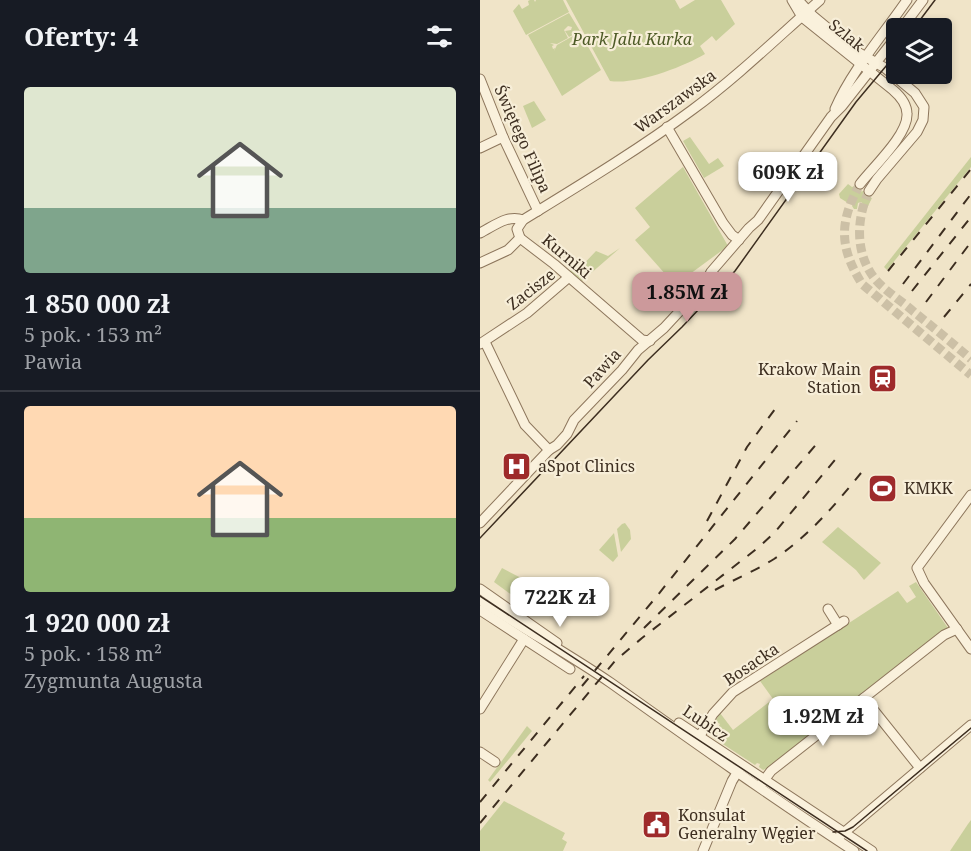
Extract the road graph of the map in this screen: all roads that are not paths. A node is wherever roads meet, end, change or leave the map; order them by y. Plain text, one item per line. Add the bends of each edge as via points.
1 (792, 0) edge
2 (798, 0) edge
3 (820, 0) edge
4 (907, 0) edge
5 (923, 0) edge
6 (805, 14) junction
7 (910, 18) edge
8 (886, 51) edge
9 (867, 57) junction
10 (878, 62) junction
11 (861, 65) junction
12 (869, 72) junction
13 (480, 79) edge
14 (484, 100) edge
15 (831, 117) junction
16 (668, 127) junction
17 (504, 137) junction
18 (480, 148) edge
19 (860, 184) tunnel mouth
20 (869, 191) tunnel mouth
21 (538, 211) junction
22 (523, 220) junction
23 (480, 233) edge
24 (520, 238) junction
25 (739, 240) junction
26 (480, 263) edge
27 (569, 278) junction
28 (650, 341) junction
29 (482, 343) edge
30 (549, 450) junction
31 (969, 497) edge
32 (480, 523) edge
33 (480, 589) edge
34 (480, 600) edge
35 (828, 609) dead end
36 (480, 610) edge
37 (957, 630) junction
38 (524, 639) junction
39 (971, 649) edge
40 (573, 665) junction
41 (864, 698) junction
42 (480, 710) edge
43 (971, 725) edge
44 (698, 740) junction
45 (480, 752) edge
46 (495, 762) dead end
47 (920, 768) junction
48 (740, 769) junction
49 (762, 784) junction
50 (840, 836) junction
51 (704, 851) edge
52 (854, 851) edge
53 (872, 851) edge

1 - 6 street, Szlak
2 - 6 street, Szlak
3 - 6 street, Warszawska
4 - 9 street, Pawia
5 - 7 street
6 - 9 street, Szlak
6 - 11 street, Szlak
6 - 16 street, Warszawska
8 - 10 street, Pawia
9 - 10 street, Szlak
9 - 11 street, Pawia
10 - 12 street, Pawia
10 - 20 street, Szlak via 915,93 925,111 917,132
11 - 12 street, Szlak
11 - 15 street, Pawia
12 - 15 street, Pawia
12 - 19 street, Szlak via 898,94 907,115 904,128
13 - 14 street, Świętego Filipa
14 - 17 street, Świętego Filipa
15 - 25 street, Pawia via 758,220
16 - 21 street, Warszawska
16 - 25 street via 723,223
17 - 18 street
17 - 21 street, Świętego Filipa
21 - 22 street, Warszawska
22 - 23 street via 509,218
22 - 24 street via 517,229
24 - 26 street via 508,250
24 - 27 street, Kurniki
25 - 28 street, Pawia via 706,282
27 - 28 street, Kurniki via 642,340
27 - 29 street, Zacisze
28 - 30 street, Pawia
29 - 30 street via 525,425
30 - 32 street, Pawia
31 - 37 street via 917,568
33 - 40 street, Lubicz via 544,633
34 - 40 street, Lubicz
35 - 44 street, Bosacka via 841,623 733,692
36 - 38 street, Lubicz
37 - 39 street
37 - 41 street via 944,635
38 - 40 street, Lubicz
38 - 42 street
40 - 44 street, Lubicz via 610,683
41 - 47 street
41 - 49 street via 771,771
43 - 47 street
44 - 48 street, Lubicz
45 - 46 street
47 - 50 street
48 - 49 street, Lubicz
48 - 51 street
49 - 50 street, Lubicz
50 - 52 street, Lubicz
50 - 53 street, Lubicz

